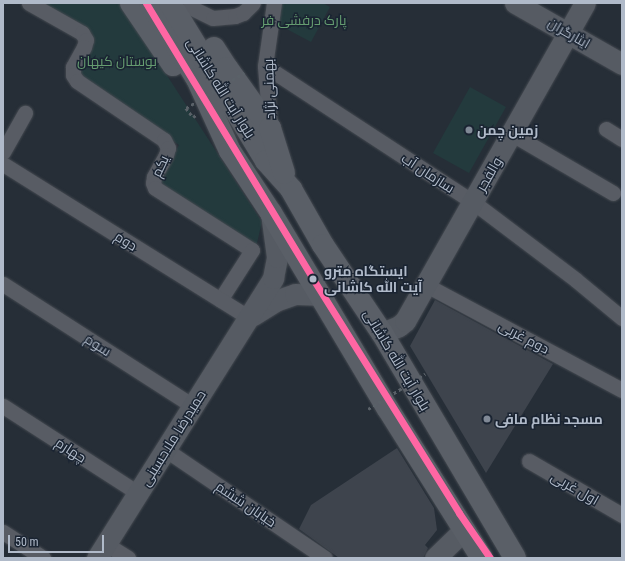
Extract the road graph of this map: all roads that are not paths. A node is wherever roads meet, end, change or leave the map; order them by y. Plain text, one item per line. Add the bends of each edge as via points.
1 (30, 3) edge
2 (132, 3) edge
3 (150, 3) edge
4 (253, 3) edge
5 (274, 3) edge
6 (515, 3) edge
7 (585, 3) edge
8 (182, 4) edge
9 (568, 33) junction
10 (622, 64) edge
11 (265, 66) junction
12 (25, 113) dead end
13 (270, 128) junction
14 (606, 129) dead end
15 (512, 134) junction
16 (622, 139) edge
17 (230, 150) junction
18 (3, 152) edge
19 (3, 164) edge
20 (290, 190) junction
21 (613, 193) dead end
22 (473, 202) junction
23 (271, 213) junction
24 (3, 284) edge
25 (426, 284) junction
26 (319, 295) junction
27 (220, 300) junction
28 (249, 318) junction
29 (622, 318) edge
30 (382, 333) junction
31 (622, 390) edge
32 (3, 406) edge
33 (193, 406) junction
34 (166, 450) junction
35 (529, 461) dead end
36 (138, 493) junction
37 (622, 515) edge
38 (464, 530) junction
39 (3, 532) edge
40 (102, 551) edge
41 (43, 558) edge
42 (128, 558) edge
43 (325, 558) edge
44 (435, 558) edge
45 (482, 558) edge
46 (516, 558) edge

1 - 27 street, یکم via 82,33 86,40 84,47 72,67 77,82 164,140 168,148 154,177 155,188 252,250
2 - 17 main road
3 - 17 main road, بلوار آیت الله کاشانی via 197,80
4 - 8 street via 243,13 213,18
5 - 11 street, بهمنی نژاد
6 - 9 street, ایثارگران
7 - 9 street, والفجر
8 - 13 main road
8 - 20 main road, بلوار آیت الله کاشانی via 266,161
9 - 10 street, ایثارگران
9 - 15 street, والفجر
11 - 13 street, بهمنی نژاد
11 - 22 street, سازمان آب
12 - 18 street
13 - 20 main road
14 - 16 street
15 - 21 street
15 - 22 street, والفجر
17 - 23 main road, بلوار آیت الله کاشانی
19 - 27 street, دوم
20 - 30 main road, بلوار آیت الله کاشانی via 323,245
22 - 25 street, والفجر
22 - 29 street, سازمان آب
23 - 26 main road, بلوار آیت الله کاشانی
23 - 28 street, حمیدرضا ملاحسینی via 277,257 273,278
24 - 33 street, سوم
25 - 30 street, والفجر via 405,321
25 - 31 street, دوم غربی
26 - 28 street via 295,294 275,301
26 - 38 main road, بلوار آیت الله کاشانی
27 - 28 street, دوم
28 - 33 street, حمیدرضا ملاحسینی
30 - 46 main road, بلوار آیت الله کاشانی
32 - 36 street, چهارم
33 - 34 street, حمیدرضا ملاحسینی
34 - 36 street, حمیدرضا ملاحسینی
34 - 43 street, خیابان ششم
35 - 37 street, اول غربی
36 - 40 street, حمیدرضا ملاحسینی
38 - 44 street
38 - 45 main road, بلوار آیت الله کاشانی
39 - 41 street
40 - 42 street

